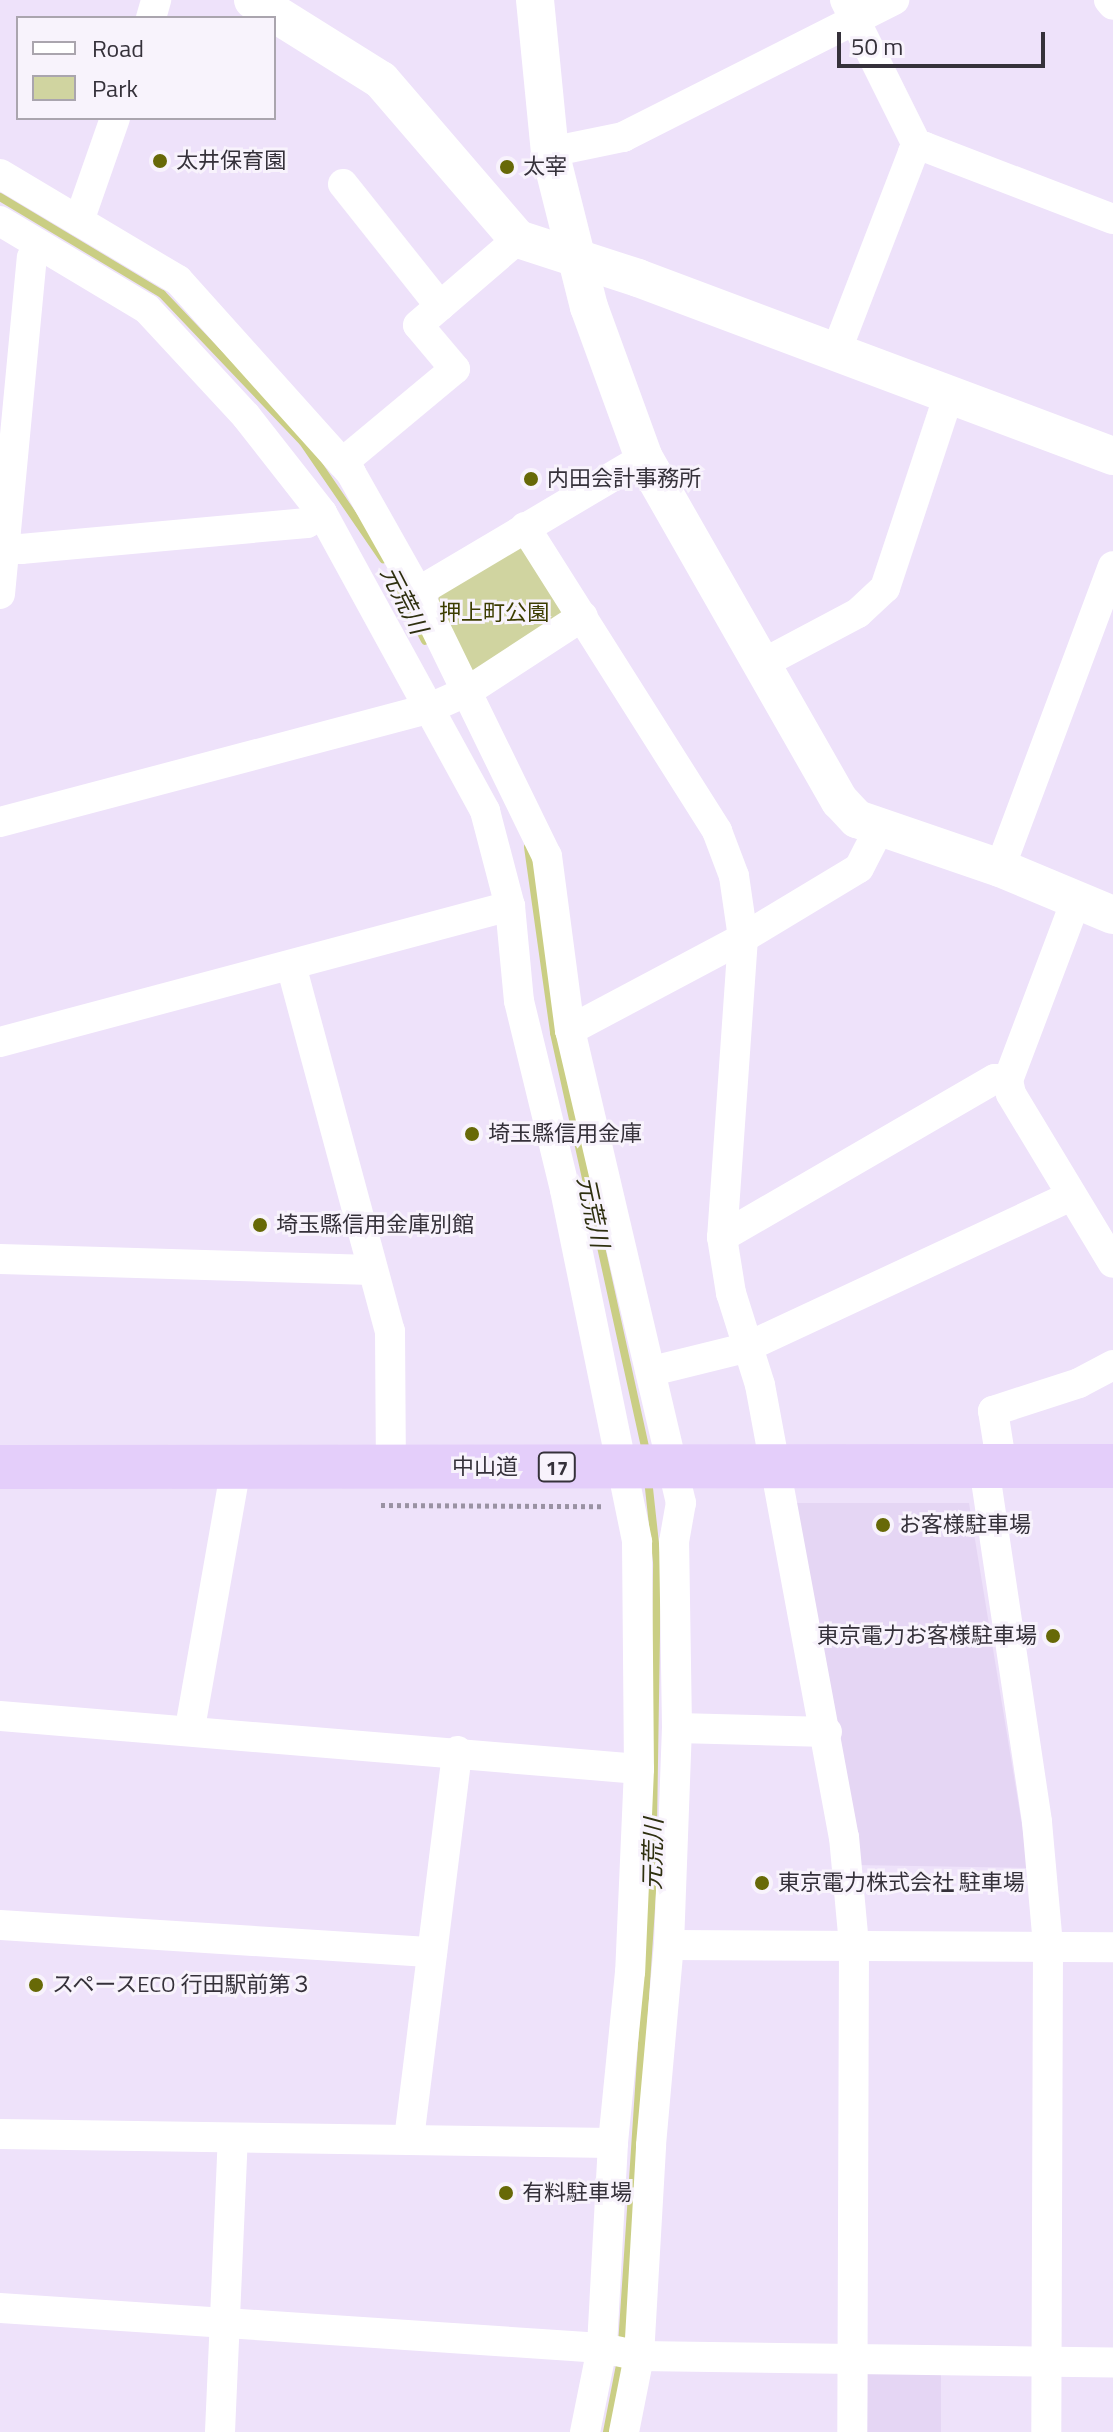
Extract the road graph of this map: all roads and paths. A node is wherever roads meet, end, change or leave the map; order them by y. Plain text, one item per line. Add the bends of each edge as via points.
1 (253, 0) edge
2 (535, 0) edge
3 (894, 0) edge
4 (1109, 0) edge
5 (1113, 5) edge
6 (850, 10) edge
7 (114, 120) edge
8 (919, 149) junction
9 (550, 152) junction
10 (0, 174) edge
11 (343, 184) dead end
12 (1113, 219) edge
13 (0, 221) edge
14 (79, 221) junction
15 (518, 239) junction
16 (41, 246) junction
17 (575, 259) junction
18 (440, 306) junction
19 (836, 352) junction
20 (949, 395) junction
21 (1113, 456) edge
22 (644, 458) junction
23 (342, 463) junction
24 (322, 513) junction
25 (525, 527) junction
26 (3, 546) edge
27 (1113, 566) edge
28 (418, 592) junction
29 (0, 594) edge
30 (583, 616) junction
31 (760, 665) junction
32 (450, 699) junction
33 (0, 822) edge
34 (880, 827) junction
35 (1000, 868) junction
36 (1075, 903) junction
37 (510, 906) junction
38 (1113, 915) edge
39 (743, 938) junction
40 (291, 965) junction
41 (570, 1030) junction
42 (0, 1042) edge
43 (1008, 1080) junction
44 (1071, 1196) junction
45 (722, 1237) junction
46 (0, 1259) edge
47 (1113, 1263) edge
48 (372, 1270) junction
49 (745, 1348) junction
50 (1113, 1365) edge
51 (652, 1371) junction
52 (1113, 1466) edge
53 (0, 1467) edge
54 (236, 1467) junction
55 (391, 1467) junction
56 (623, 1467) junction
57 (672, 1467) junction
58 (993, 1467) junction
59 (772, 1468) junction
60 (0, 1716) edge
61 (190, 1728) junction
62 (677, 1728) junction
63 (827, 1732) junction
64 (457, 1751) junction
65 (639, 1769) junction
66 (0, 1925) edge
67 (854, 1944) junction
68 (669, 1945) junction
69 (1048, 1946) junction
70 (1113, 1947) edge
71 (432, 1952) junction
72 (0, 2134) edge
73 (233, 2139) junction
74 (409, 2139) junction
75 (613, 2143) junction
76 (0, 2308) edge
77 (224, 2326) junction
78 (602, 2348) junction
79 (639, 2356) junction
80 (853, 2360) junction
81 (1047, 2362) junction
82 (1113, 2363) edge
83 (220, 2432) edge
84 (585, 2432) edge
85 (624, 2432) edge
86 (852, 2432) edge
87 (1046, 2432) edge

1 - 15 street via 381,80
2 - 9 street
3 - 6 street
4 - 5 street
6 - 8 street
6 - 9 street via 623,137
7 - 14 street
8 - 12 street
8 - 19 street via 913,152
9 - 17 street
10 - 14 street
11 - 18 street
13 - 16 street
14 - 23 street via 178,280
15 - 17 street
15 - 18 street
16 - 24 street via 147,309 246,416
16 - 26 street via 32,258
17 - 19 street
17 - 22 street
18 - 23 street via 418,325 455,369
19 - 20 street
20 - 21 street
20 - 31 street via 885,588 858,613
22 - 25 street
22 - 31 street
23 - 28 street
24 - 26 street via 307,523
24 - 32 street
25 - 28 street
25 - 30 street
26 - 29 street
27 - 35 street
28 - 32 street
30 - 32 street
30 - 39 street via 717,831 734,876
31 - 34 street via 840,801 857,819
32 - 33 street
32 - 37 street
32 - 41 street via 547,856
34 - 35 street
34 - 39 street via 859,868
35 - 36 street
36 - 38 street
36 - 43 street
37 - 40 street
37 - 56 street via 519,1001
39 - 41 street
39 - 45 street
40 - 42 street
40 - 48 street
41 - 51 street
43 - 44 street via 1011,1094
43 - 45 street via 995,1079
44 - 47 street
44 - 49 street
45 - 49 street
46 - 48 street
48 - 55 street via 390,1331
49 - 51 street
49 - 59 street via 760,1385
50 - 58 street via 1079,1383 993,1411
51 - 57 street
52 - 58 highway, 中山道 / 17
53 - 54 highway, 中山道 / 17
54 - 55 highway, 中山道 / 17
54 - 61 street
55 - 56 highway, 中山道 / 17
56 - 57 highway, 中山道 / 17
56 - 65 street via 637,1542
57 - 59 highway, 中山道 / 17
57 - 62 street via 681,1503 674,1542
58 - 59 highway, 中山道 / 17
58 - 69 street
59 - 63 street
60 - 61 street
61 - 64 street
62 - 63 street
62 - 68 street
63 - 67 street
64 - 65 street
64 - 71 street
65 - 75 street via 630,1972
66 - 71 street
67 - 68 street
67 - 69 street
67 - 80 street
68 - 79 street
69 - 70 street
69 - 81 street
71 - 74 street
72 - 73 street
73 - 74 street
73 - 77 street
74 - 75 street
75 - 78 street
76 - 77 street
77 - 78 street
77 - 83 street
78 - 79 street
78 - 84 street
79 - 80 street
79 - 85 street
80 - 81 street
80 - 86 street
81 - 82 street
81 - 87 street

